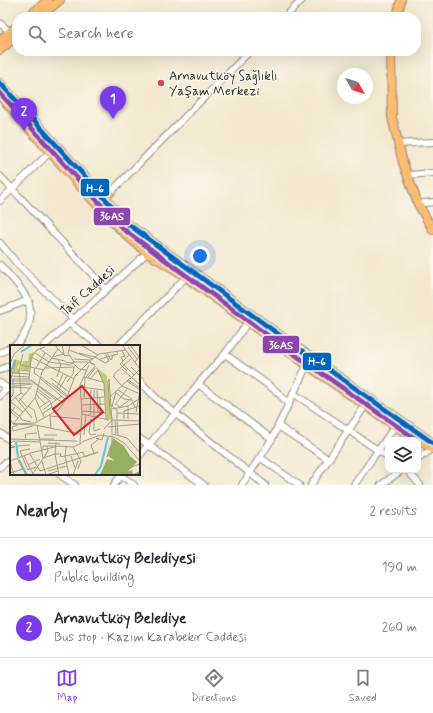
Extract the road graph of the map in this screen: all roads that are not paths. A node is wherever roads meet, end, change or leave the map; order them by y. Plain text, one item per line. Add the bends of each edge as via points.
1 (48, 0) edge
2 (60, 0) edge
3 (302, 0) edge
4 (401, 0) edge
5 (34, 12) edge
6 (46, 12) edge
7 (290, 12) edge
8 (398, 12) edge
9 (0, 23) edge
10 (12, 32) edge
11 (12, 35) edge
12 (12, 36) edge
13 (0, 40) edge
14 (0, 50) edge
15 (245, 56) edge
16 (392, 56) edge
17 (0, 83) edge
18 (0, 96) edge
19 (433, 142) edge
20 (398, 144) junction
21 (51, 151) junction
22 (433, 173) edge
23 (408, 175) junction
24 (0, 176) edge
25 (12, 188) junction
26 (110, 193) joint
27 (100, 200) junction
28 (0, 201) edge
29 (433, 202) edge
30 (418, 204) junction
31 (433, 230) edge
32 (0, 243) edge
33 (148, 253) junction
34 (0, 265) edge
35 (186, 277) junction
36 (106, 289) junction
37 (29, 300) junction
38 (0, 311) edge
39 (71, 321) junction
40 (248, 322) junction
41 (13, 345) edge
42 (45, 345) edge
43 (99, 345) edge
44 (119, 345) edge
45 (10, 347) edge
46 (0, 353) edge
47 (225, 354) junction
48 (10, 365) edge
49 (307, 365) junction
50 (0, 370) edge
51 (140, 381) edge
52 (0, 383) edge
53 (198, 384) junction
54 (9, 389) edge
55 (293, 393) junction
56 (0, 396) edge
57 (289, 404) junction
58 (365, 406) junction
59 (175, 414) junction
60 (278, 426) junction
61 (395, 426) junction
62 (349, 429) junction
63 (0, 433) edge
64 (140, 439) edge
65 (272, 439) junction
66 (10, 440) edge
67 (433, 443) edge
68 (149, 445) junction
69 (433, 449) edge
70 (378, 450) junction
71 (140, 455) edge
72 (385, 455) edge
73 (421, 457) edge
74 (261, 458) junction
75 (10, 459) edge
76 (328, 459) junction
77 (0, 466) edge
78 (251, 473) junction
79 (398, 473) edge
80 (410, 473) edge
81 (60, 475) edge
82 (119, 475) edge
83 (121, 475) edge
84 (383, 484) edge
85 (74, 485) edge
86 (114, 485) edge
87 (134, 485) edge
88 (204, 485) edge
89 (242, 485) edge
90 (265, 485) edge
91 (298, 485) edge
92 (311, 485) edge
93 (354, 485) edge
94 (420, 485) edge

1 - 5 main road
2 - 6 main road
3 - 7 street
4 - 8 main road
9 - 10 street
11 - 13 main road
12 - 14 main road
15 - 26 street
16 - 20 main road via 392,117
17 - 27 main road
18 - 21 main road
19 - 20 street
20 - 23 main road
21 - 25 street
21 - 27 main road
22 - 23 street
23 - 30 main road
24 - 25 street
25 - 28 street
25 - 36 street
26 - 27 main road
27 - 33 main road via 125,234
27 - 67 main road via 139,233
29 - 30 street
30 - 31 main road
32 - 39 street
33 - 35 main road
33 - 36 street, Taif Caddesi
34 - 37 street via 21,287
35 - 40 main road
35 - 44 street
36 - 39 street, Taif Caddesi
37 - 38 street
37 - 41 street via 31,314 28,326 23,336
39 - 42 street, Taif Caddesi
39 - 43 street
40 - 47 street
40 - 49 main road
45 - 46 street
47 - 53 street
47 - 57 street via 275,390
48 - 50 street
49 - 55 street
49 - 58 main road
51 - 59 street
52 - 54 street
53 - 59 street
53 - 65 street
54 - 56 street
55 - 57 street
55 - 62 street
57 - 60 street
58 - 61 main road
58 - 62 street
59 - 68 street
59 - 78 street
60 - 65 street
60 - 76 street
61 - 69 main road
61 - 70 street
62 - 70 street
62 - 76 street
63 - 66 street
64 - 68 street
65 - 74 street
68 - 71 street
68 - 88 street
69 - 73 street
70 - 72 street
70 - 93 street
74 - 78 street
74 - 91 street
75 - 77 street
76 - 92 street
78 - 89 street
78 - 90 street
79 - 84 street
80 - 94 street
81 - 85 street
82 - 86 street
83 - 87 street

